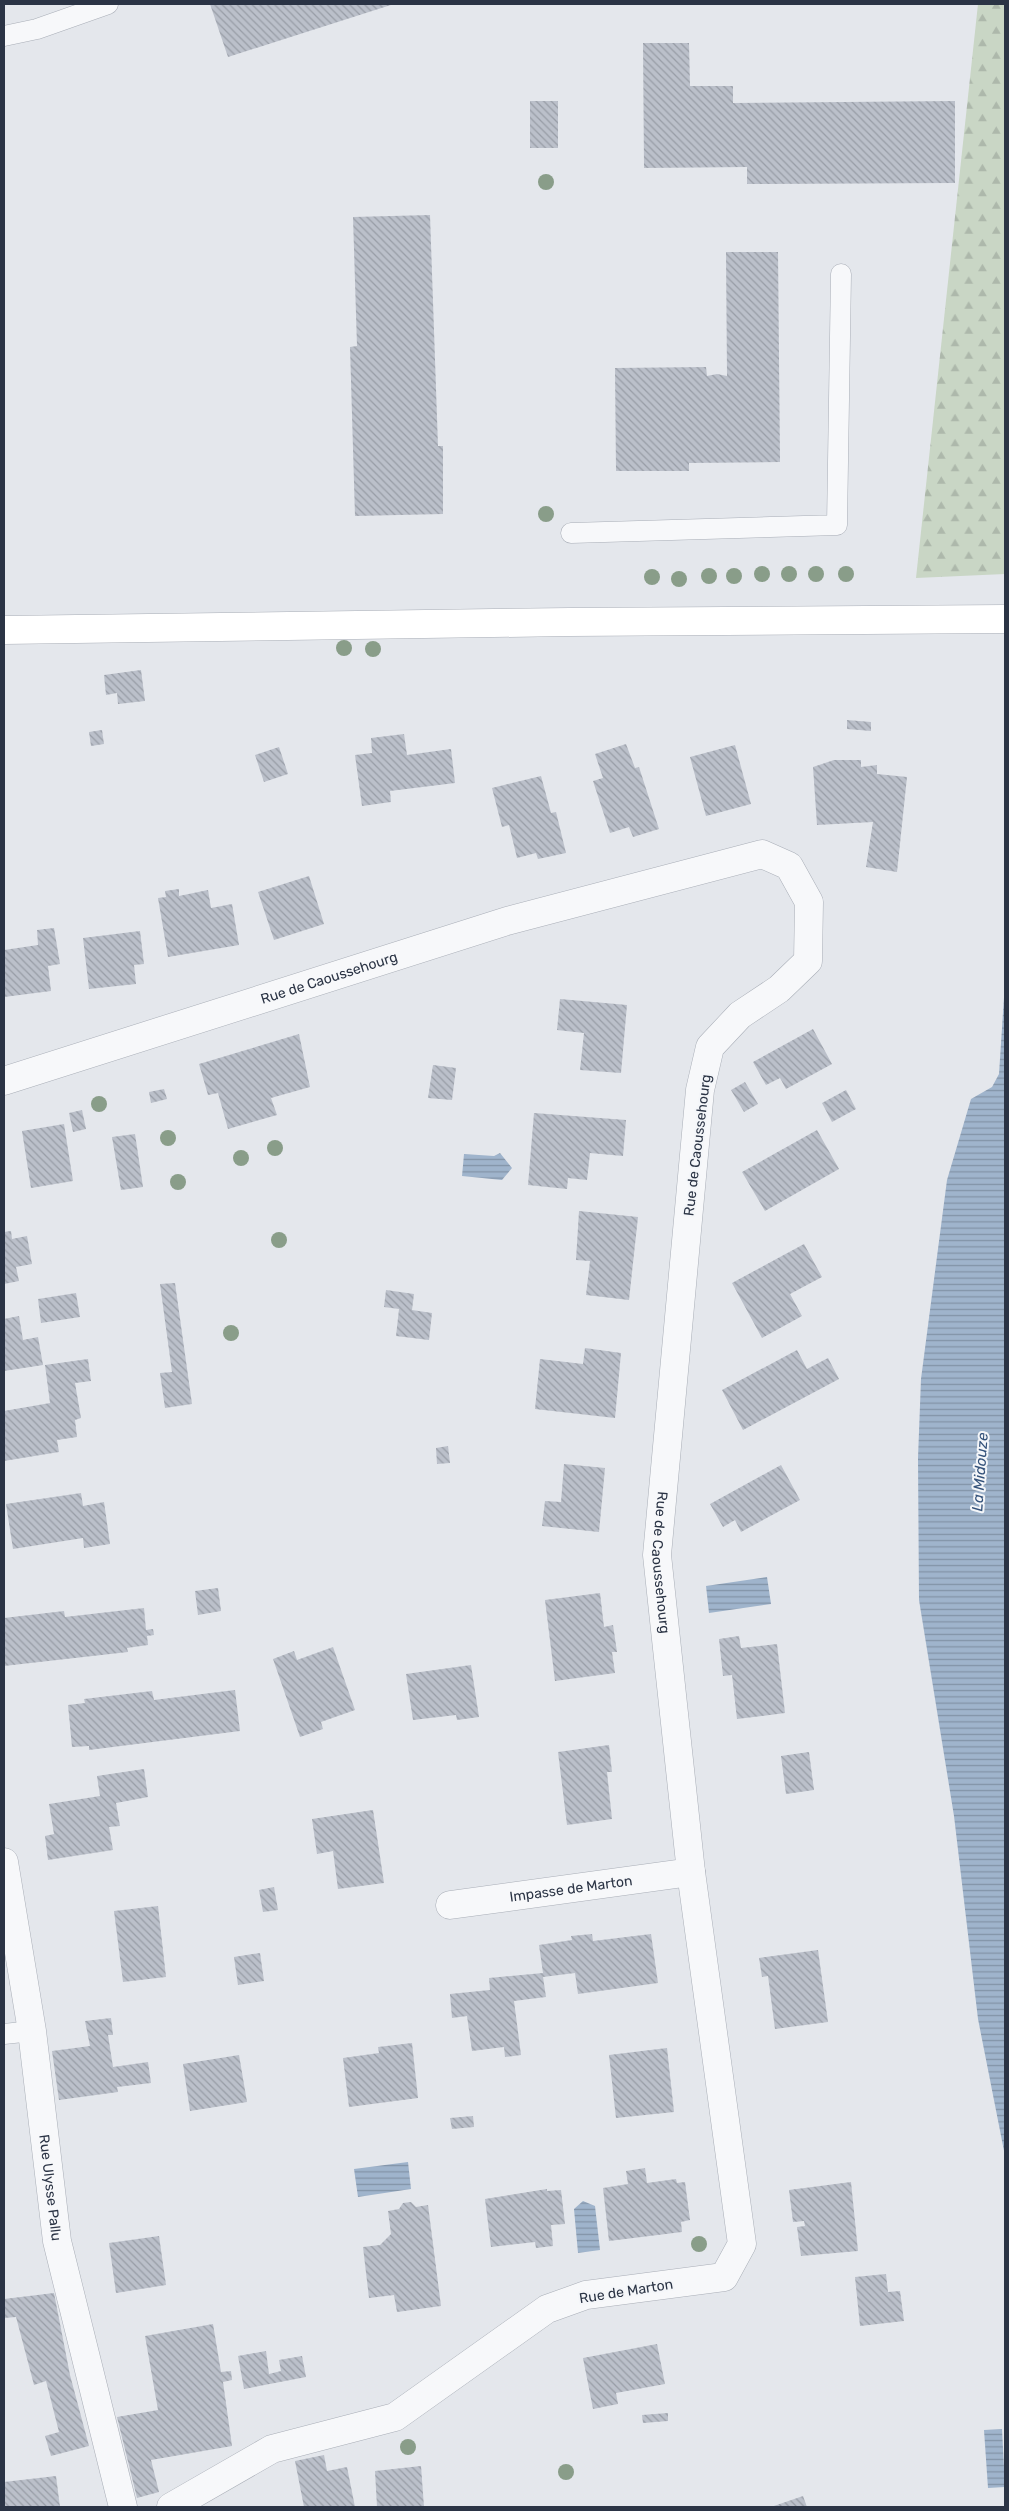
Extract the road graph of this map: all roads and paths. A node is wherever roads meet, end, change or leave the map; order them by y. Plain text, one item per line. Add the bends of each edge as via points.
1 (108, 4) edge
2 (4, 36) edge
3 (841, 274) dead end
4 (571, 533) dead end
5 (1005, 619) edge
6 (4, 630) edge
7 (4, 1081) edge
8 (4, 1862) edge
9 (692, 1872) junction
10 (450, 1905) dead end
11 (32, 2031) junction
12 (4, 2034) edge
13 (123, 2507) edge
14 (171, 2507) edge

1 - 2 lane via 37,29
3 - 4 lane via 838,526
5 - 6 main road
7 - 9 street, Rue de Caoussehourg via 507,921 762,854 789,866 809,902 808,961 779,989 740,1015 710,1048 700,1090 657,1555
8 - 11 street, Rue Ulysse Pallu
9 - 10 street, Impasse de Marton
9 - 14 street, Rue de Marton via 742,2244 724,2277 586,2295 547,2309 395,2417 272,2449
11 - 12 lane
11 - 13 street, Rue Ulysse Pallu via 58,2241

